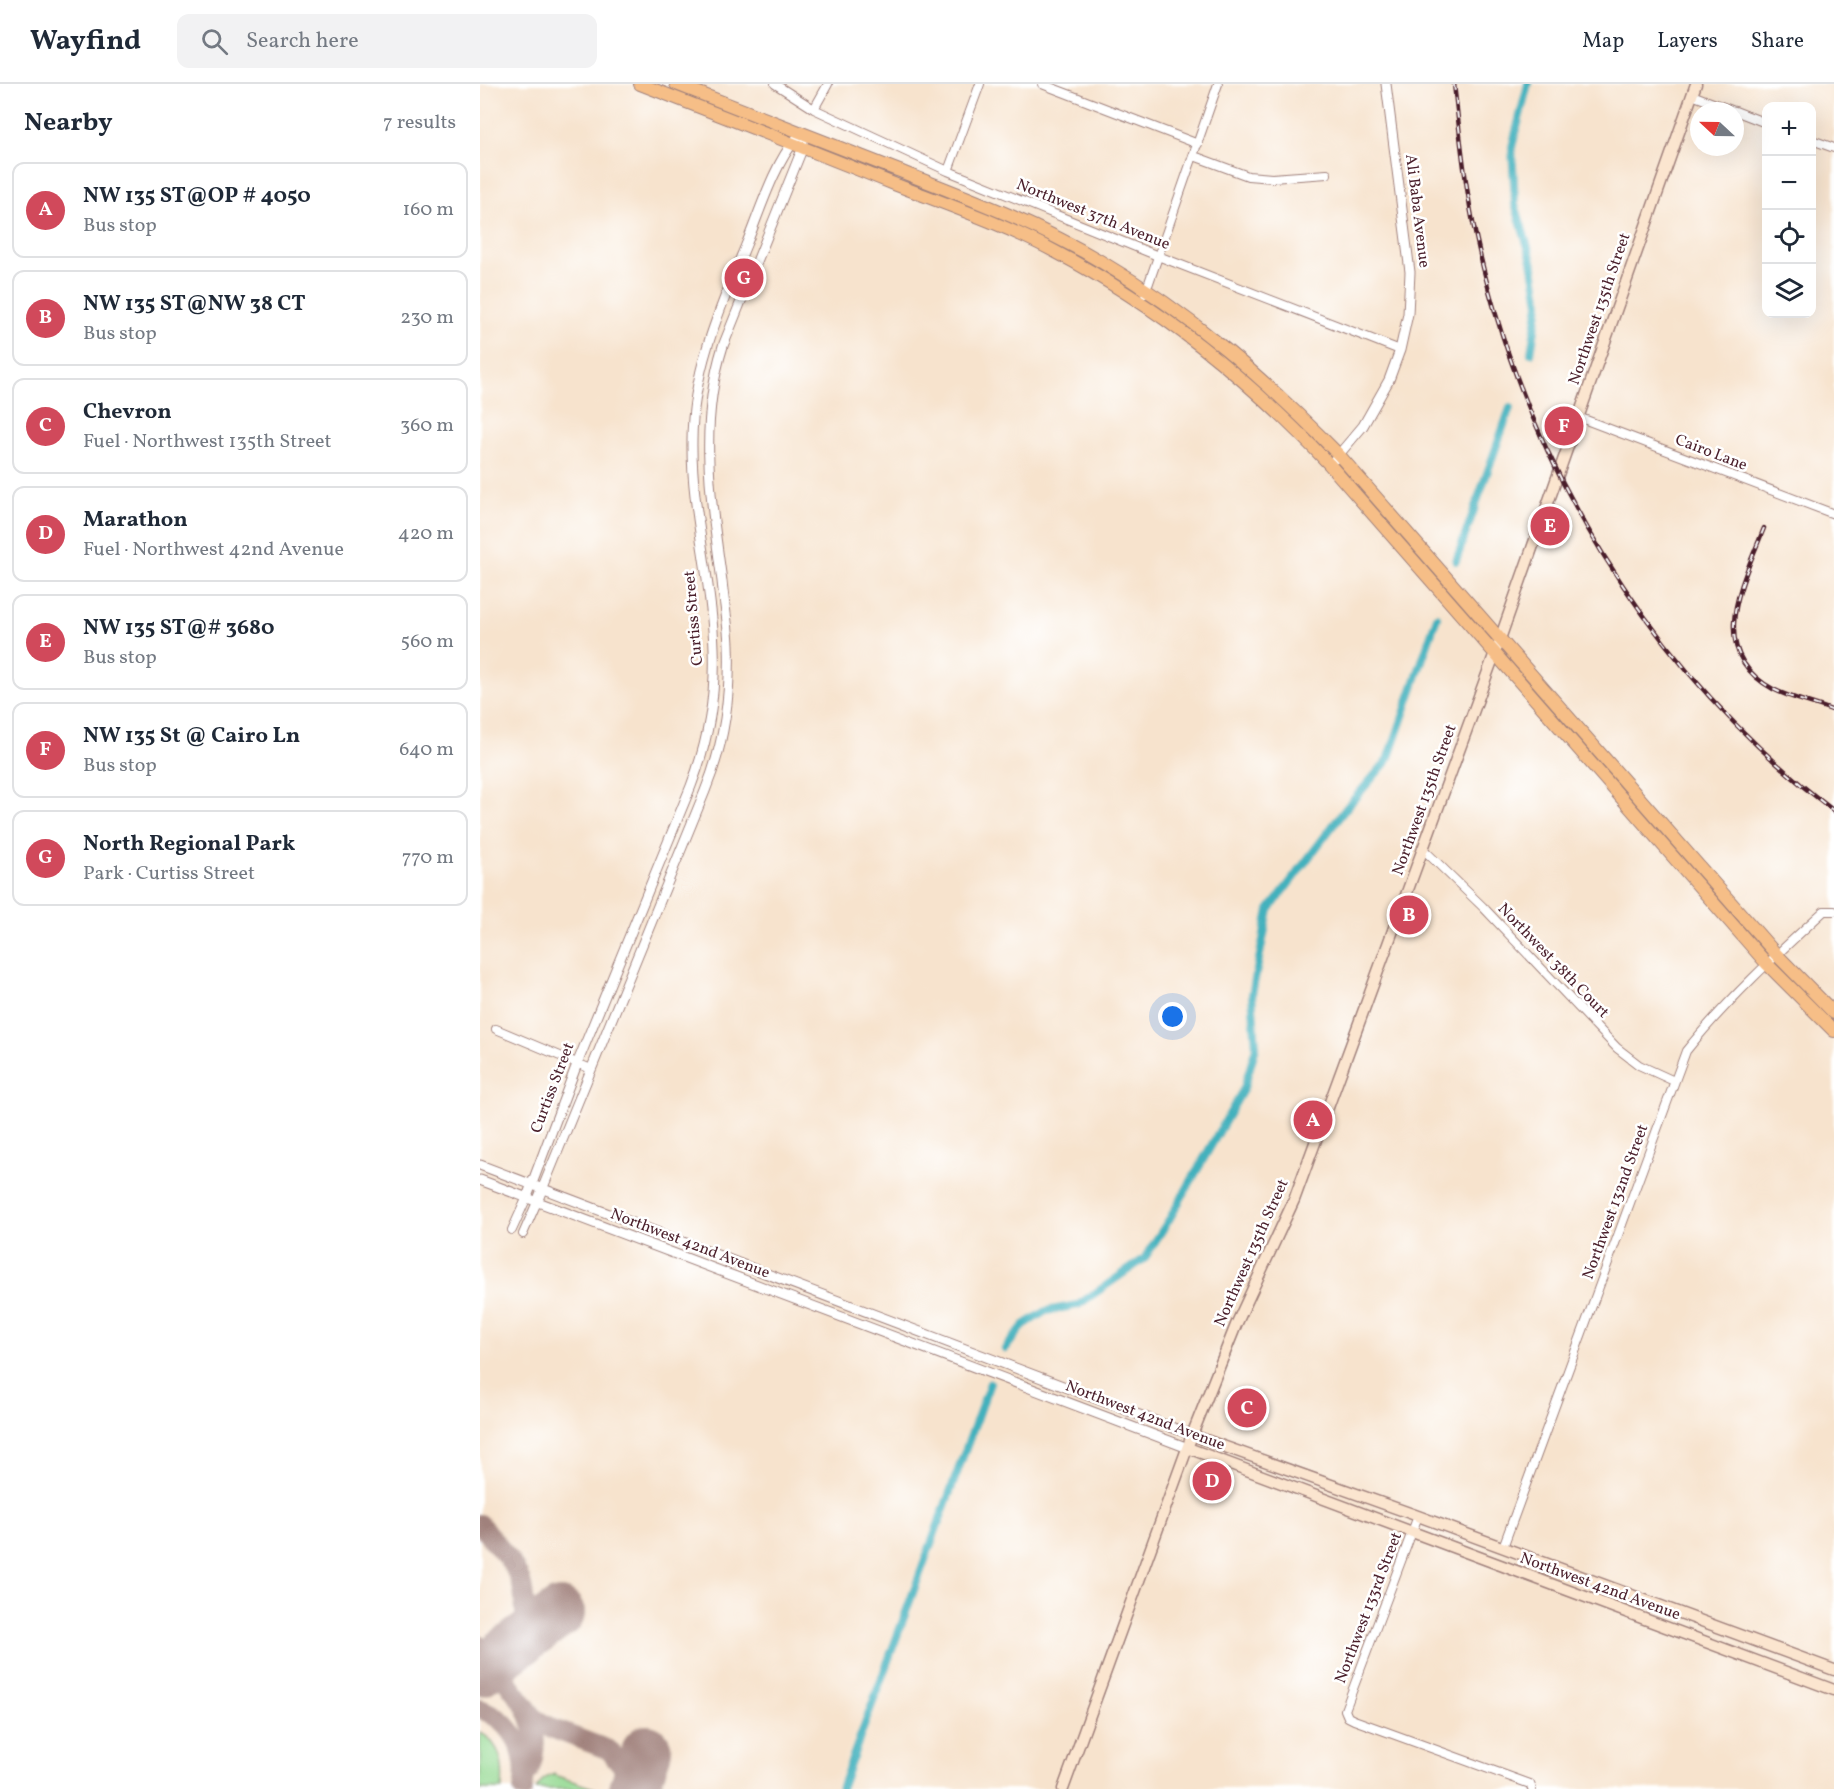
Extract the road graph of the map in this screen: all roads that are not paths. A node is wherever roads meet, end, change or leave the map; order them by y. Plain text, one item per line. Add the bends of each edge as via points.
1 (640, 84) edge
2 (676, 84) edge
3 (775, 84) edge
4 (828, 84) edge
5 (980, 84) edge
6 (1042, 84) edge
7 (1218, 84) edge
8 (1386, 84) edge
9 (1696, 84) edge
10 (1692, 95) junction
11 (1711, 102) edge
12 (814, 109) junction
13 (1744, 114) edge
14 (1762, 121) edge
15 (802, 133) junction
16 (1816, 141) edge
17 (1198, 144) junction
18 (798, 145) junction
19 (1834, 148) edge
20 (1194, 156) junction
21 (948, 171) junction
22 (1327, 174) dead end
23 (1158, 256) junction
24 (1146, 290) junction
25 (1142, 303) junction
26 (1400, 350) junction
27 (705, 354) junction
28 (714, 377) junction
29 (1578, 417) junction
30 (1339, 455) junction
31 (1329, 464) junction
32 (1834, 514) edge
33 (1500, 639) junction
34 (1495, 654) junction
35 (714, 671) junction
36 (729, 672) junction
37 (1422, 848) junction
38 (1834, 911) edge
39 (1776, 954) junction
40 (1767, 964) junction
41 (1834, 1013) edge
42 (496, 1029) dead end
43 (1834, 1031) edge
44 (577, 1064) junction
45 (591, 1069) junction
46 (1674, 1081) junction
47 (480, 1165) edge
48 (480, 1180) edge
49 (532, 1184) junction
50 (543, 1188) junction
51 (526, 1197) junction
52 (537, 1202) junction
53 (512, 1230) dead end
54 (523, 1234) dead end
55 (761, 1270) junction
56 (756, 1285) junction
57 (984, 1356) junction
58 (979, 1369) junction
59 (1192, 1435) junction
60 (1188, 1448) junction
61 (1418, 1516) junction
62 (1412, 1533) junction
63 (1503, 1547) junction
64 (1497, 1565) junction
65 (1785, 1652) junction
66 (1780, 1670) junction
67 (1834, 1671) edge
68 (1834, 1690) edge
69 (1063, 1789) edge
70 (1532, 1789) edge

1 - 18 main road
2 - 15 main road
3 - 12 street, Northwest 37th Avenue
4 - 12 street
5 - 21 street
6 - 17 street
7 - 17 street
8 - 26 street, Ali Baba Avenue via 1410,272 1408,314
9 - 10 main road, Northwest 135th Street
10 - 11 street
10 - 29 main road, Northwest 135th Street
12 - 21 street, Northwest 37th Avenue
13 - 14 street
15 - 18 street, Curtiss Street
15 - 24 main road via 1025,222
16 - 19 street
17 - 20 street
18 - 25 main road via 1043,246
18 - 27 street, Curtiss Street via 783,158
18 - 28 street, Curtiss Street
20 - 22 street via 1248,176
20 - 23 street
21 - 23 street, Northwest 37th Avenue
23 - 24 street
23 - 26 street, Northwest 37th Avenue
24 - 25 street
24 - 30 main road via 1252,370
25 - 31 main road via 1250,385
26 - 30 street, Ali Baba Avenue via 1389,380 1363,426
27 - 28 street via 708,370
27 - 35 street, Curtiss Street via 695,396 692,461
28 - 36 street, Curtiss Street via 708,460 728,626
29 - 32 street, Cairo Lane
29 - 33 main road, Northwest 135th Street
30 - 31 street, Ali Baba Avenue
30 - 33 main road
31 - 34 main road
33 - 34 main road, Northwest 135th Street
33 - 39 main road
34 - 37 main road, Northwest 135th Street
34 - 40 main road
35 - 36 street
35 - 44 street, Curtiss Street via 711,714 698,769
36 - 45 street, Curtiss Street via 726,710 712,774
37 - 46 street, Northwest 38th Court via 1617,1048 1639,1065
37 - 59 main road, Northwest 135th Street via 1294,1200 1236,1325
38 - 39 street, Northwest 132nd Street via 1824,911
39 - 40 street, Northwest 132nd Street
39 - 41 main road
40 - 43 main road
40 - 46 street, Northwest 132nd Street via 1686,1051
42 - 44 street
44 - 45 street
44 - 49 street, Curtiss Street
45 - 50 street, Curtiss Street
46 - 63 street, Northwest 132nd Street
47 - 49 street, Northwest 42nd Avenue
48 - 51 street, Northwest 42nd Avenue
49 - 50 street, Northwest 42nd Avenue
49 - 51 street, Curtiss Street
50 - 52 street, Curtiss Street
50 - 55 street, Northwest 42nd Avenue
51 - 52 street, Northwest 42nd Avenue
51 - 53 street, Curtiss Street
52 - 54 street, Curtiss Street
52 - 56 street, Northwest 42nd Avenue
55 - 56 street
55 - 57 street, Northwest 42nd Avenue
56 - 58 street, Northwest 42nd Avenue
57 - 58 street
57 - 59 street, Northwest 42nd Avenue
58 - 60 street, Northwest 42nd Avenue
59 - 60 main road, Northwest 135th Street
59 - 61 main road, Northwest 42nd Avenue
60 - 62 main road, Northwest 42nd Avenue
60 - 69 main road, Northwest 135th Street
61 - 62 street, Northwest 133rd Street
61 - 63 main road, Northwest 42nd Avenue
62 - 64 main road, Northwest 42nd Avenue
62 - 70 street, Northwest 133rd Street via 1345,1710 1348,1717 1530,1784
63 - 64 main road
63 - 65 main road, Northwest 42nd Avenue
64 - 66 main road, Northwest 42nd Avenue
65 - 66 main road
65 - 67 main road, Northwest 42nd Avenue
66 - 68 main road, Northwest 42nd Avenue

